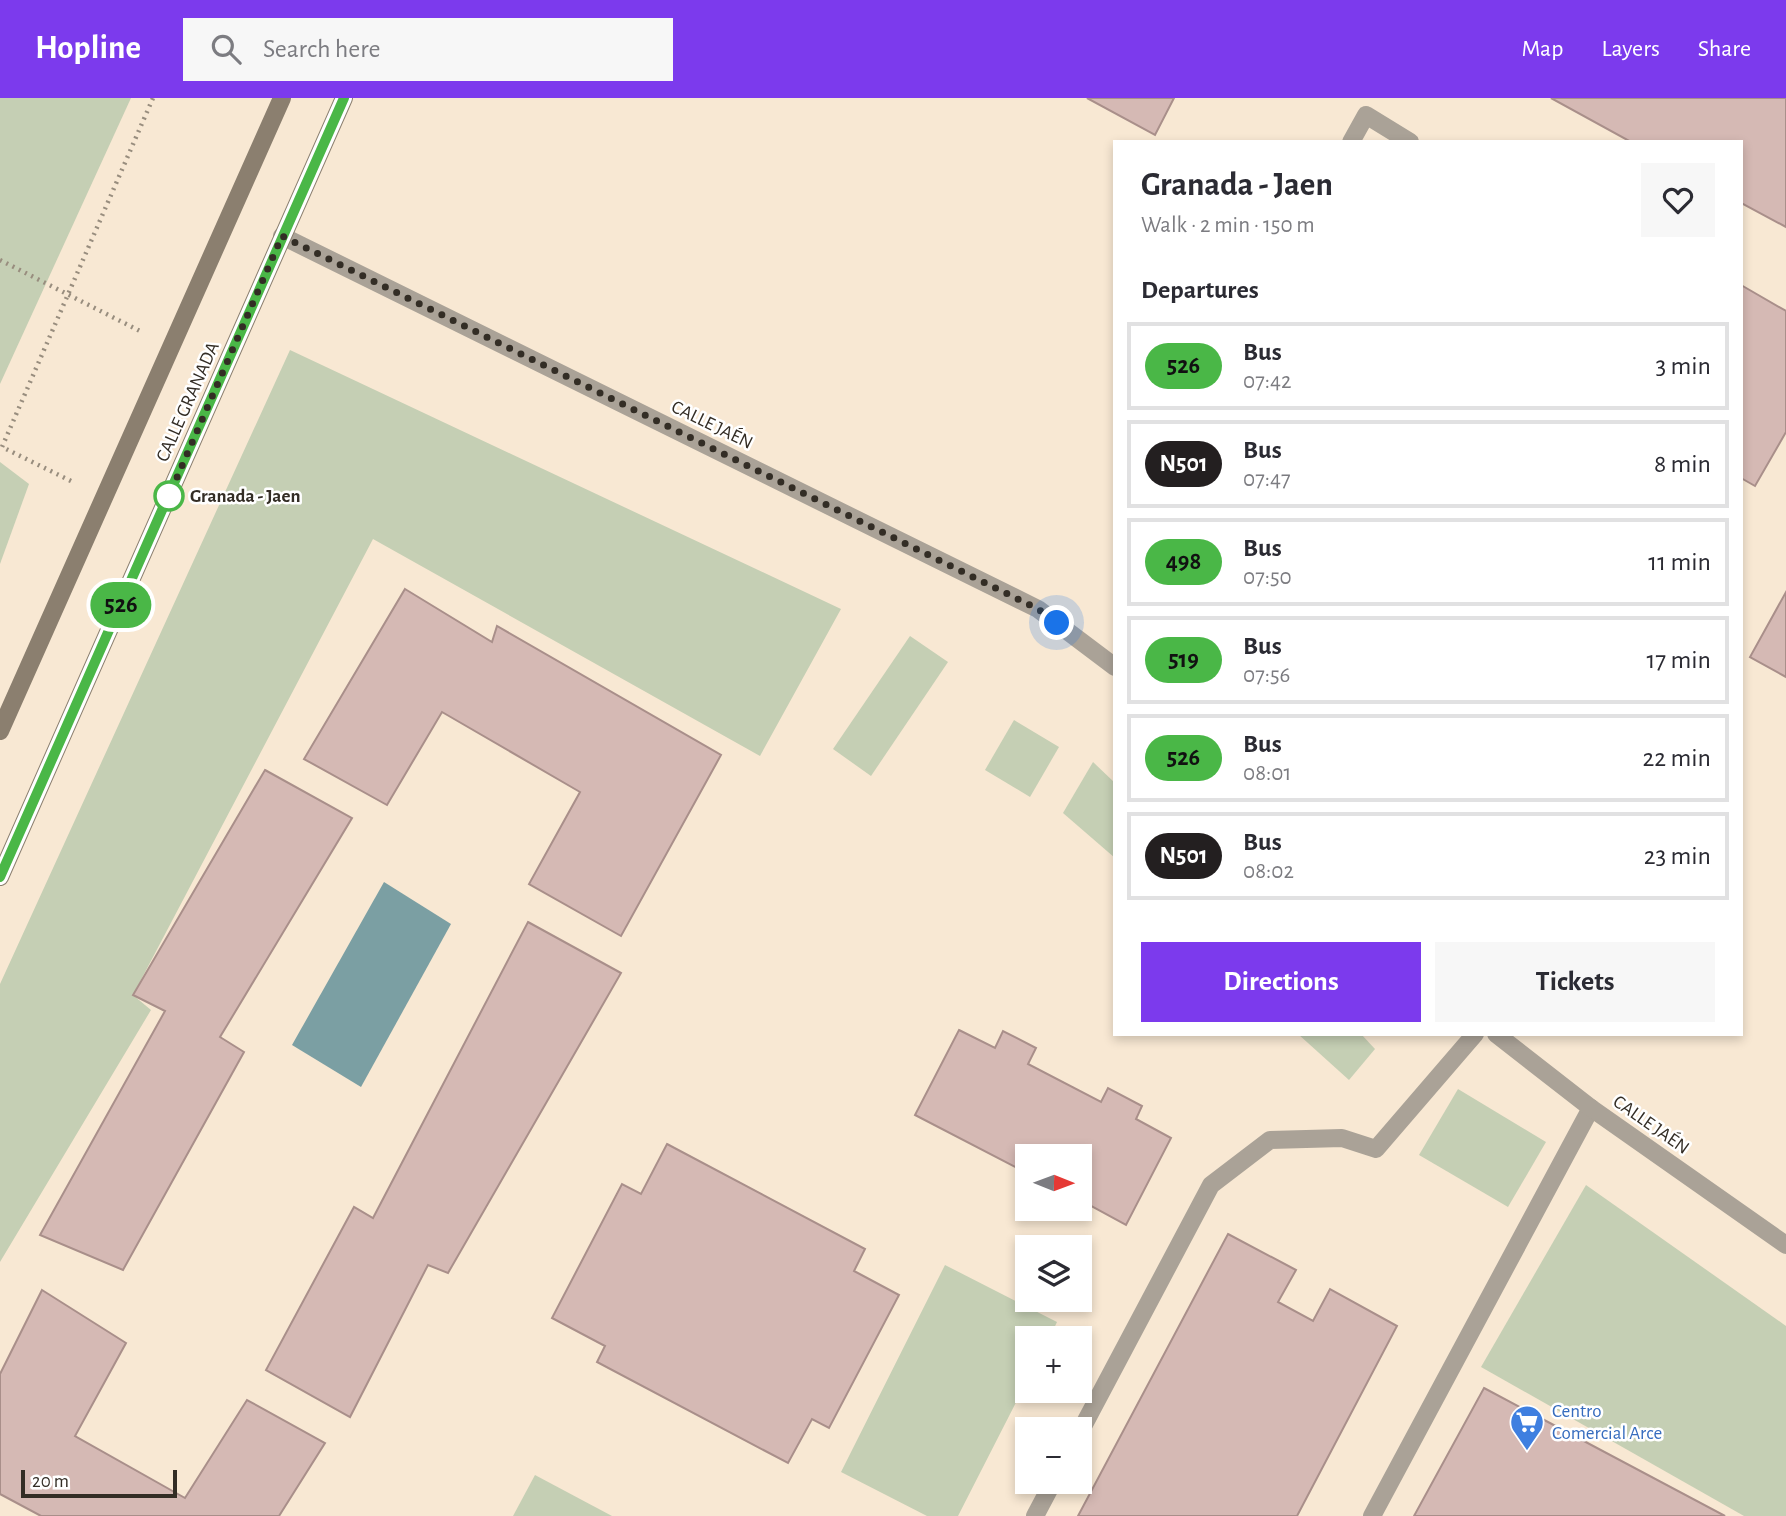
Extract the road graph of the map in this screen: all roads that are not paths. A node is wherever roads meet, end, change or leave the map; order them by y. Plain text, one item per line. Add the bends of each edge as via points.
1 (282, 98) edge
2 (344, 98) edge
3 (1352, 140) edge
4 (1407, 140) edge
5 (282, 236) junction
6 (1113, 665) edge
7 (0, 731) edge
8 (0, 877) edge
9 (1473, 1036) edge
10 (1499, 1036) edge
11 (1591, 1108) junction
12 (1786, 1245) edge
13 (1088, 1417) edge
14 (1047, 1494) edge
15 (1035, 1516) edge
16 (1372, 1516) edge

1 - 7 street, CALLE GRANADA
2 - 5 street, CALLE GRANADA
3 - 4 street via 1366,115
5 - 6 street, CALLE JAÉN via 1038,609
5 - 8 street, CALLE GRANADA
9 - 13 street via 1376,1149 1342,1138 1270,1140 1211,1185
10 - 11 street, CALLE JAÉN
11 - 12 street, CALLE JAÉN
11 - 16 street
14 - 15 street

